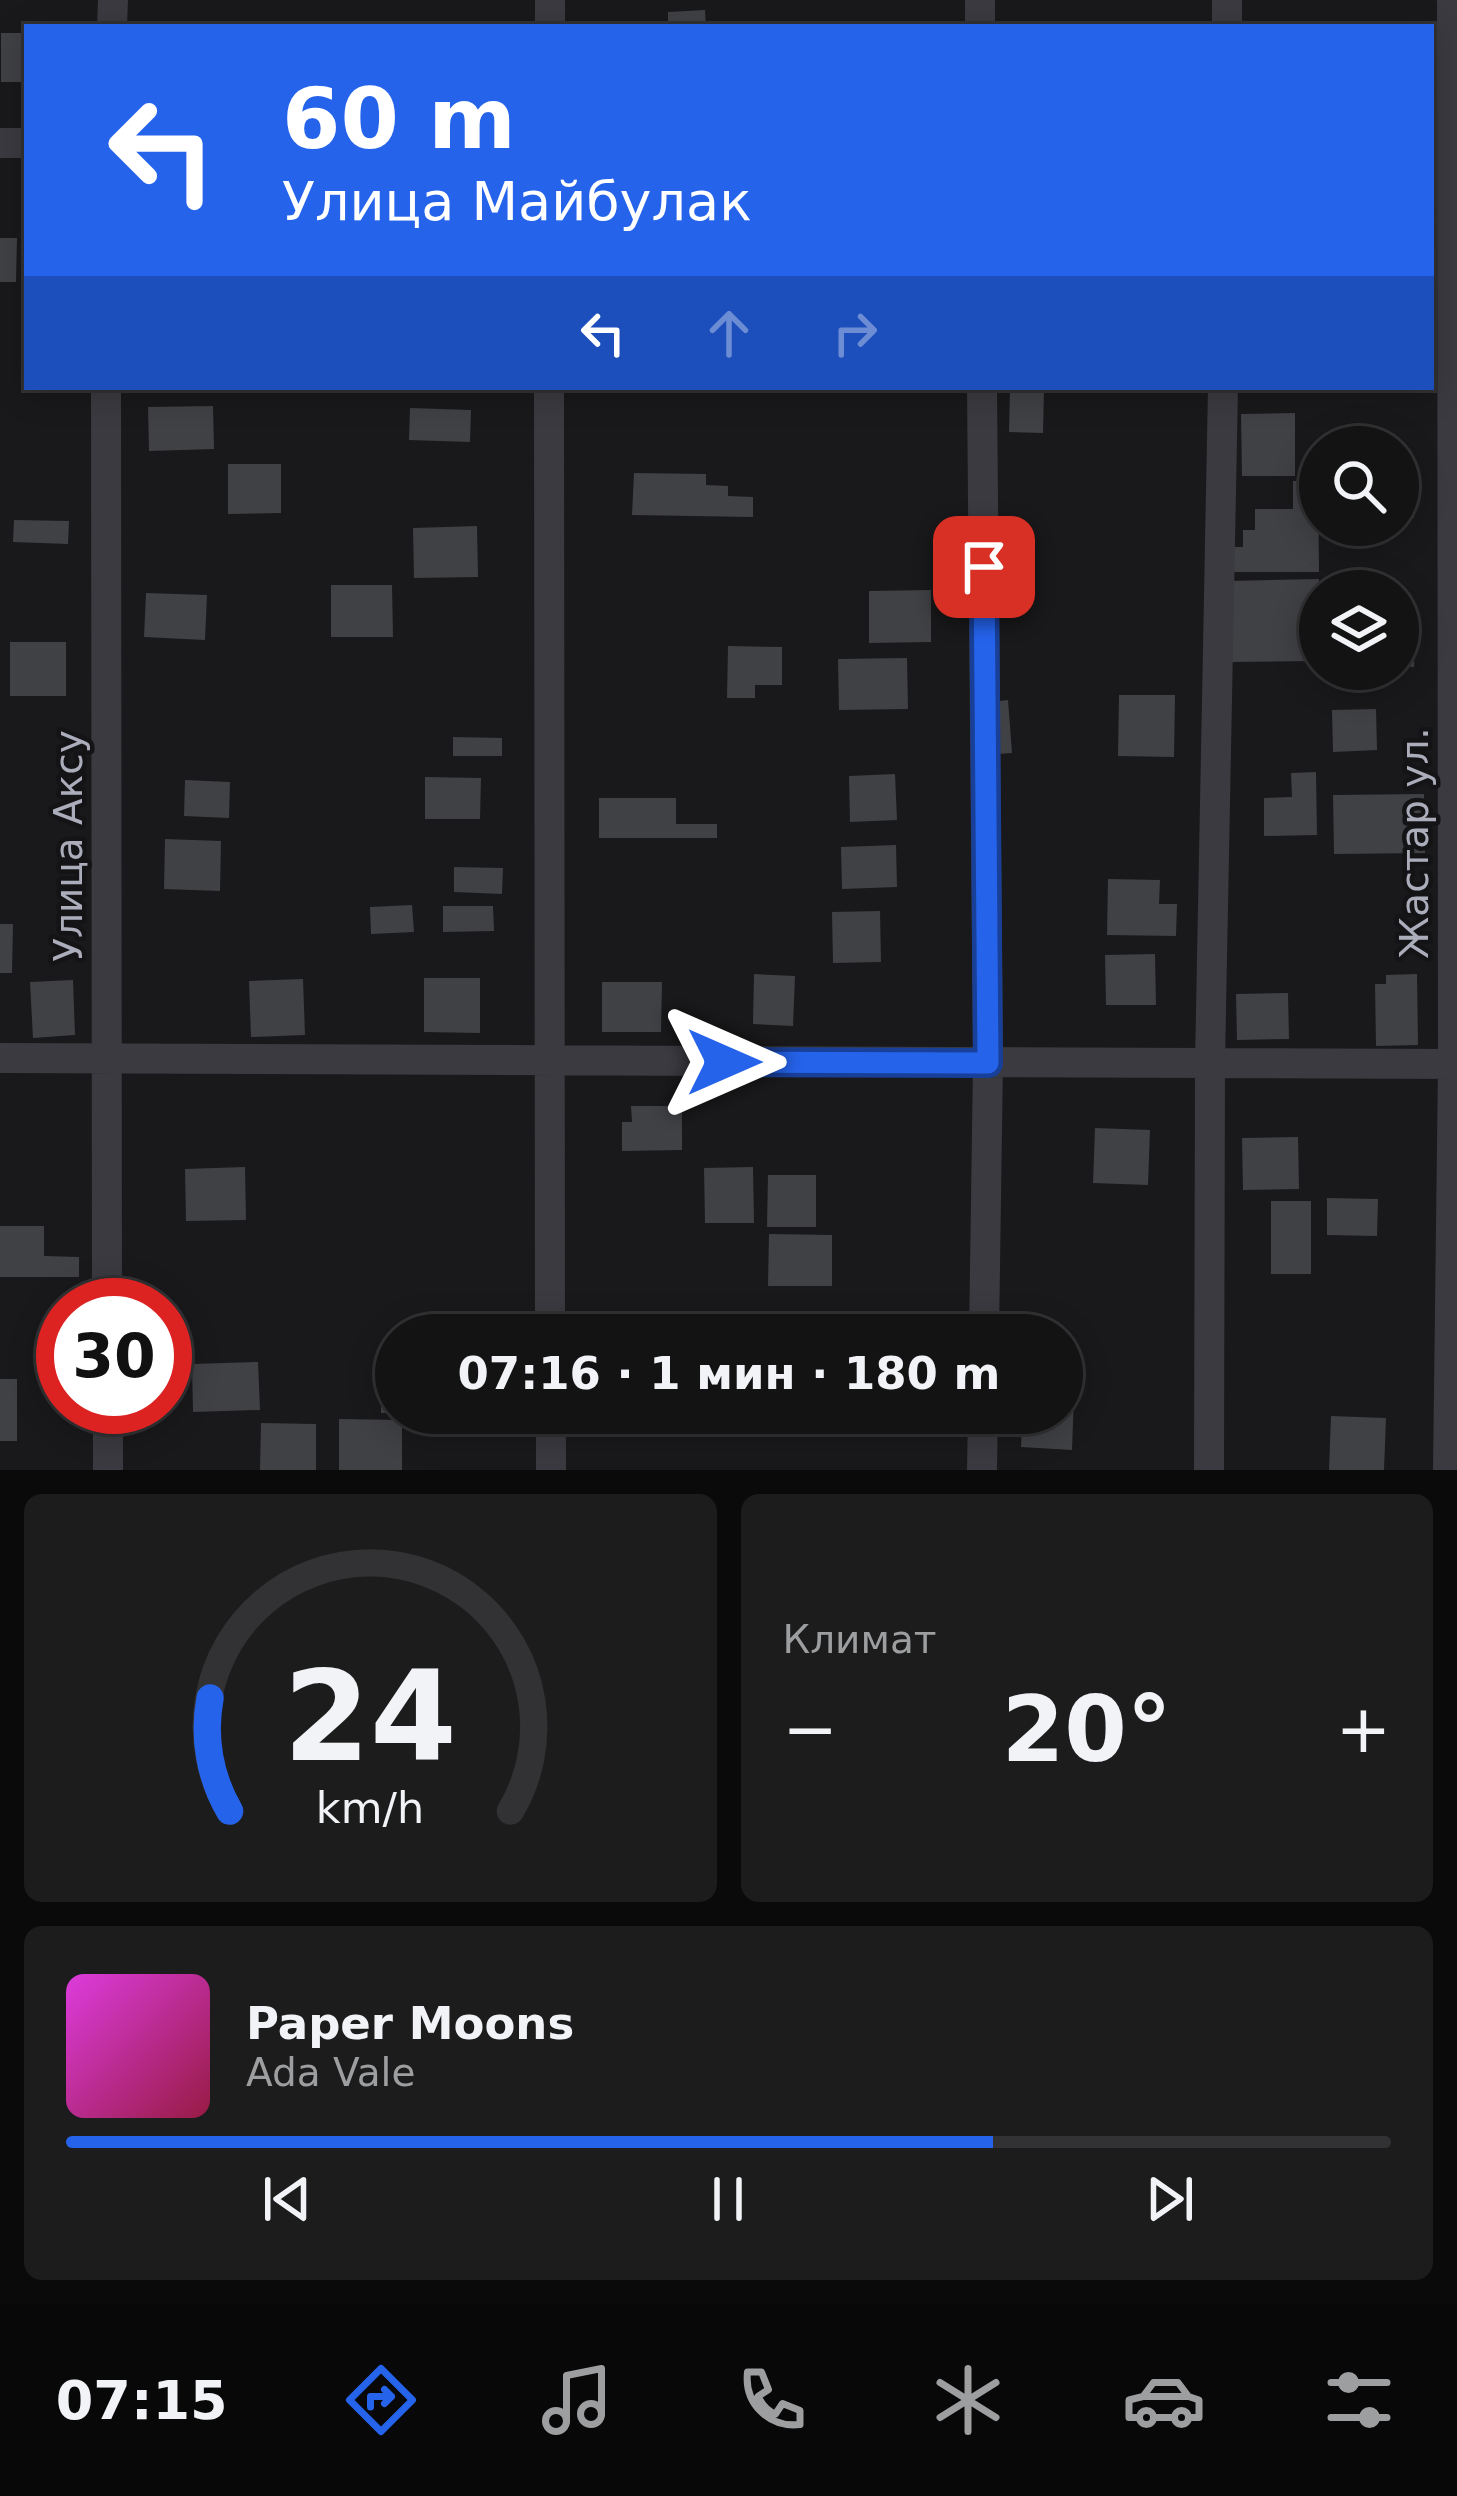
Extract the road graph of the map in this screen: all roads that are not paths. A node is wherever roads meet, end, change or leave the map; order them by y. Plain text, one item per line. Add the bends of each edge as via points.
1 (1452, 0) edge
2 (1447, 132) edge
3 (106, 390) edge
4 (549, 390) edge
5 (982, 390) edge
6 (1223, 390) edge
7 (107, 1057) junction
8 (0, 1058) edge
9 (549, 1062) junction
10 (988, 1063) junction
11 (1210, 1063) junction
12 (1455, 1064) edge
13 (107, 1278) edge
14 (550, 1314) edge
15 (984, 1314) edge
16 (107, 1434) edge
17 (551, 1434) edge
18 (982, 1434) edge
19 (108, 1470) edge
20 (551, 1470) edge
21 (982, 1470) edge
22 (1210, 1470) edge
23 (1448, 1470) edge

1 - 2 street, Жастар ул.
2 - 12 street, Жастар ул.
3 - 7 street, Улица Аксу
4 - 9 street
5 - 10 street
6 - 11 street
7 - 8 street
7 - 9 street
7 - 13 street, Улица Аксу
9 - 10 street
9 - 14 street
10 - 11 street
10 - 15 street
11 - 12 street
11 - 22 street
12 - 23 street, Жастар ул.
16 - 19 street
17 - 20 street
18 - 21 street

